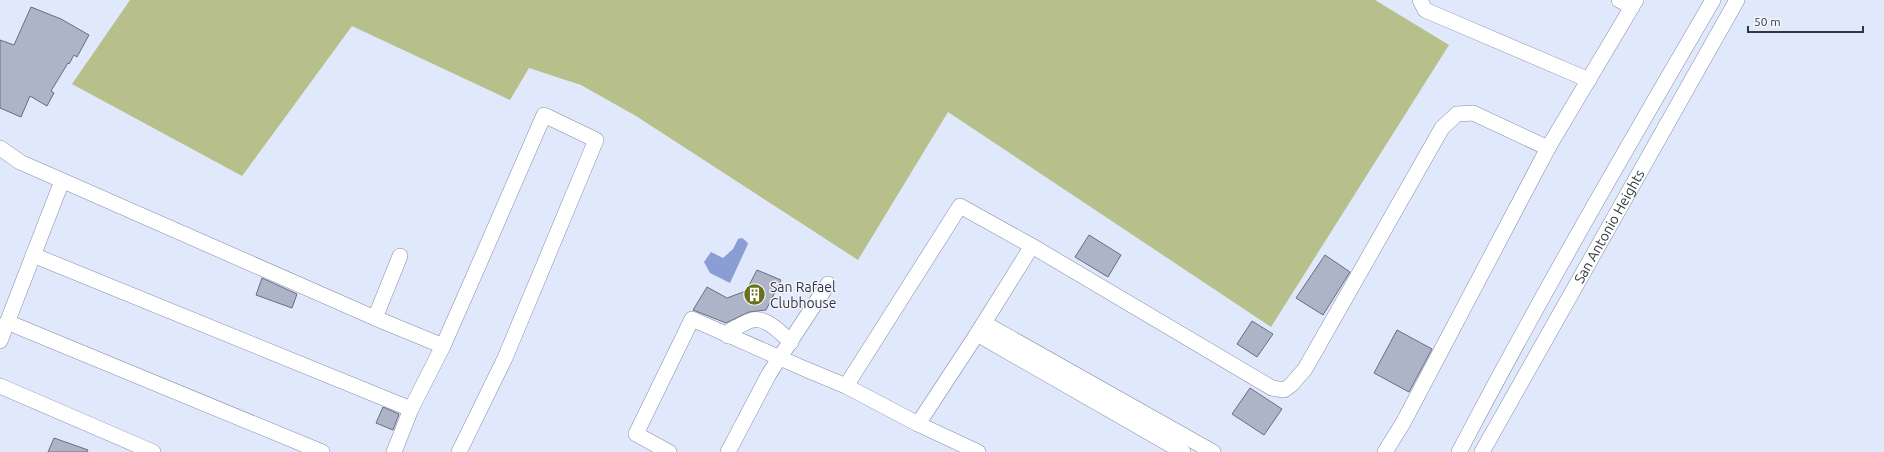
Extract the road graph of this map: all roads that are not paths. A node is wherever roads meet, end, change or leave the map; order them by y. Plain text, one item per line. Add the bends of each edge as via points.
1 (1420, 0) edge
2 (1619, 0) edge
3 (1713, 0) edge
4 (1737, 0) edge
5 (1634, 3) edge
6 (1589, 80) junction
7 (0, 148) edge
8 (1548, 148) junction
9 (62, 181) junction
10 (1032, 246) junction
11 (33, 255) junction
12 (400, 256) dead end
13 (828, 284) dead end
14 (376, 318) junction
15 (7, 322) junction
16 (981, 329) junction
17 (728, 336) junction
18 (0, 341) edge
19 (791, 342) junction
20 (443, 346) junction
21 (780, 358) junction
22 (0, 386) edge
23 (846, 386) junction
24 (411, 409) junction
25 (918, 424) junction
26 (153, 452) edge
27 (322, 452) edge
28 (394, 452) edge
29 (459, 452) edge
30 (669, 452) edge
31 (728, 452) edge
32 (978, 452) edge
33 (1183, 452) edge
34 (1213, 452) edge
35 (1385, 452) edge
36 (1459, 452) edge
37 (1482, 452) edge

1 - 6 street via 1425,10
2 - 5 street
3 - 36 street, San Antonio Heights via 1489,394
4 - 37 street, San Antonio Heights
5 - 6 street
6 - 8 street
7 - 9 street via 20,162
8 - 10 street via 1473,113 1457,114 1442,128 1304,369 1284,390 1272,388
8 - 35 street via 1403,423
9 - 11 street
9 - 14 street
10 - 16 street
10 - 23 street via 960,206
11 - 15 street
11 - 24 street
12 - 14 street
13 - 19 street
14 - 20 street
15 - 18 street
15 - 27 street
16 - 25 street
16 - 33 street
16 - 34 street
17 - 19 street via 734,328 761,320
17 - 21 street
17 - 30 street via 692,319 636,434
19 - 21 street
20 - 24 street
20 - 29 street via 544,114 596,140 505,358
21 - 23 street
21 - 31 street
22 - 26 street
23 - 25 street
24 - 28 street
25 - 32 street

